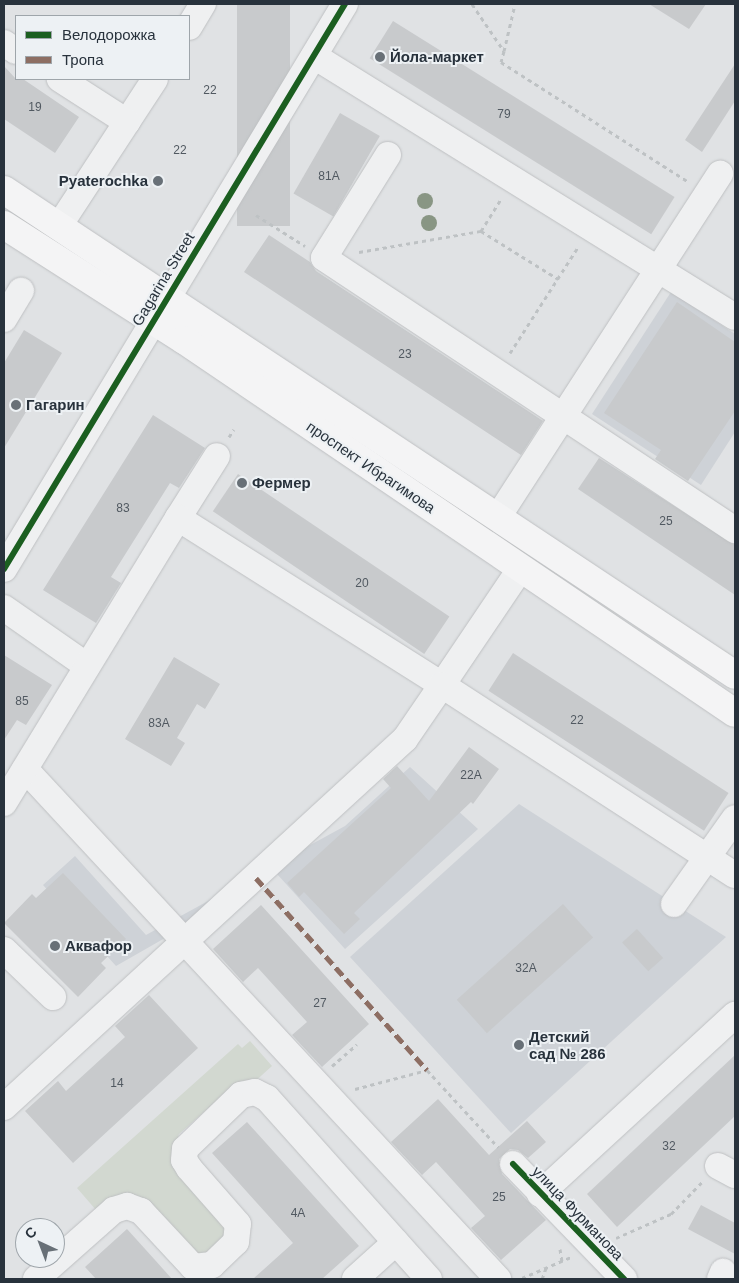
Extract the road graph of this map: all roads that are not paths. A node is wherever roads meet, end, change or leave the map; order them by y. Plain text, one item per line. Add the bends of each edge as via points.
1 (203, 4) edge
2 (335, 7) edge
3 (190, 24) edge
4 (4, 42) edge
5 (15, 50) edge
6 (314, 56) junction
7 (62, 80) edge
8 (154, 80) edge
9 (127, 122) junction
10 (388, 155) dead end
11 (713, 184) road end
12 (4, 190) edge
13 (4, 225) edge
14 (59, 226) junction
15 (656, 267) junction
16 (21, 291) dead end
17 (166, 296) junction
18 (735, 317) edge
19 (4, 319) edge
20 (152, 321) junction
21 (562, 414) junction
22 (217, 456) dead end
23 (498, 517) junction
24 (178, 518) junction
25 (735, 530) edge
26 (4, 568) edge
27 (521, 568) junction
28 (4, 608) edge
29 (87, 666) junction
30 (735, 675) edge
31 (442, 685) junction
32 (735, 713) edge
33 (25, 769) junction
34 (4, 803) edge
35 (735, 818) edge
36 (710, 858) junction
37 (735, 875) edge
38 (674, 904) dead end
39 (184, 940) junction
40 (4, 950) edge
41 (53, 997) dead end
42 (735, 1015) edge
43 (4, 1107) edge
44 (513, 1164) road end
45 (540, 1194) junction
46 (396, 1242) junction
47 (50, 1275) edge
48 (355, 1279) edge
49 (429, 1279) edge
50 (498, 1279) edge
51 (624, 1279) edge

1 - 3 street
2 - 6 street, Gagarina Street
4 - 5 street
6 - 15 street via 512,182
6 - 17 street, Gagarina Street
7 - 9 street
8 - 9 street
9 - 14 street
10 - 21 street via 324,258
11 - 15 street
12 - 14 main road, проспект Ибрагимова
13 - 20 main road, проспект Ибрагимова
14 - 17 main road, проспект Ибрагимова
15 - 18 street
15 - 21 street
16 - 19 street
17 - 20 street, Gagarina Street
17 - 23 main road, проспект Ибрагимова
20 - 26 street, Gagarina Street
20 - 27 main road, проспект Ибрагимова
21 - 23 street
21 - 25 street
22 - 24 street
23 - 30 main road, проспект Ибрагимова
24 - 29 street
24 - 31 street
27 - 31 street
27 - 32 main road, проспект Ибрагимова
28 - 29 street
29 - 33 street
31 - 36 street
31 - 39 street via 405,739
33 - 34 street
33 - 39 street
35 - 36 street
36 - 37 street
36 - 38 street
39 - 43 street
39 - 50 street
40 - 41 street
42 - 45 street
44 - 45 street, улица Фурманова
45 - 51 street, улица Фурманова
46 - 47 street via 267,1098 255,1092 241,1095 185,1148 184,1160 189,1168 238,1224 236,1242 212,1265 192,1267 141,1211 127,1206 114,1210
46 - 48 street
46 - 49 street

